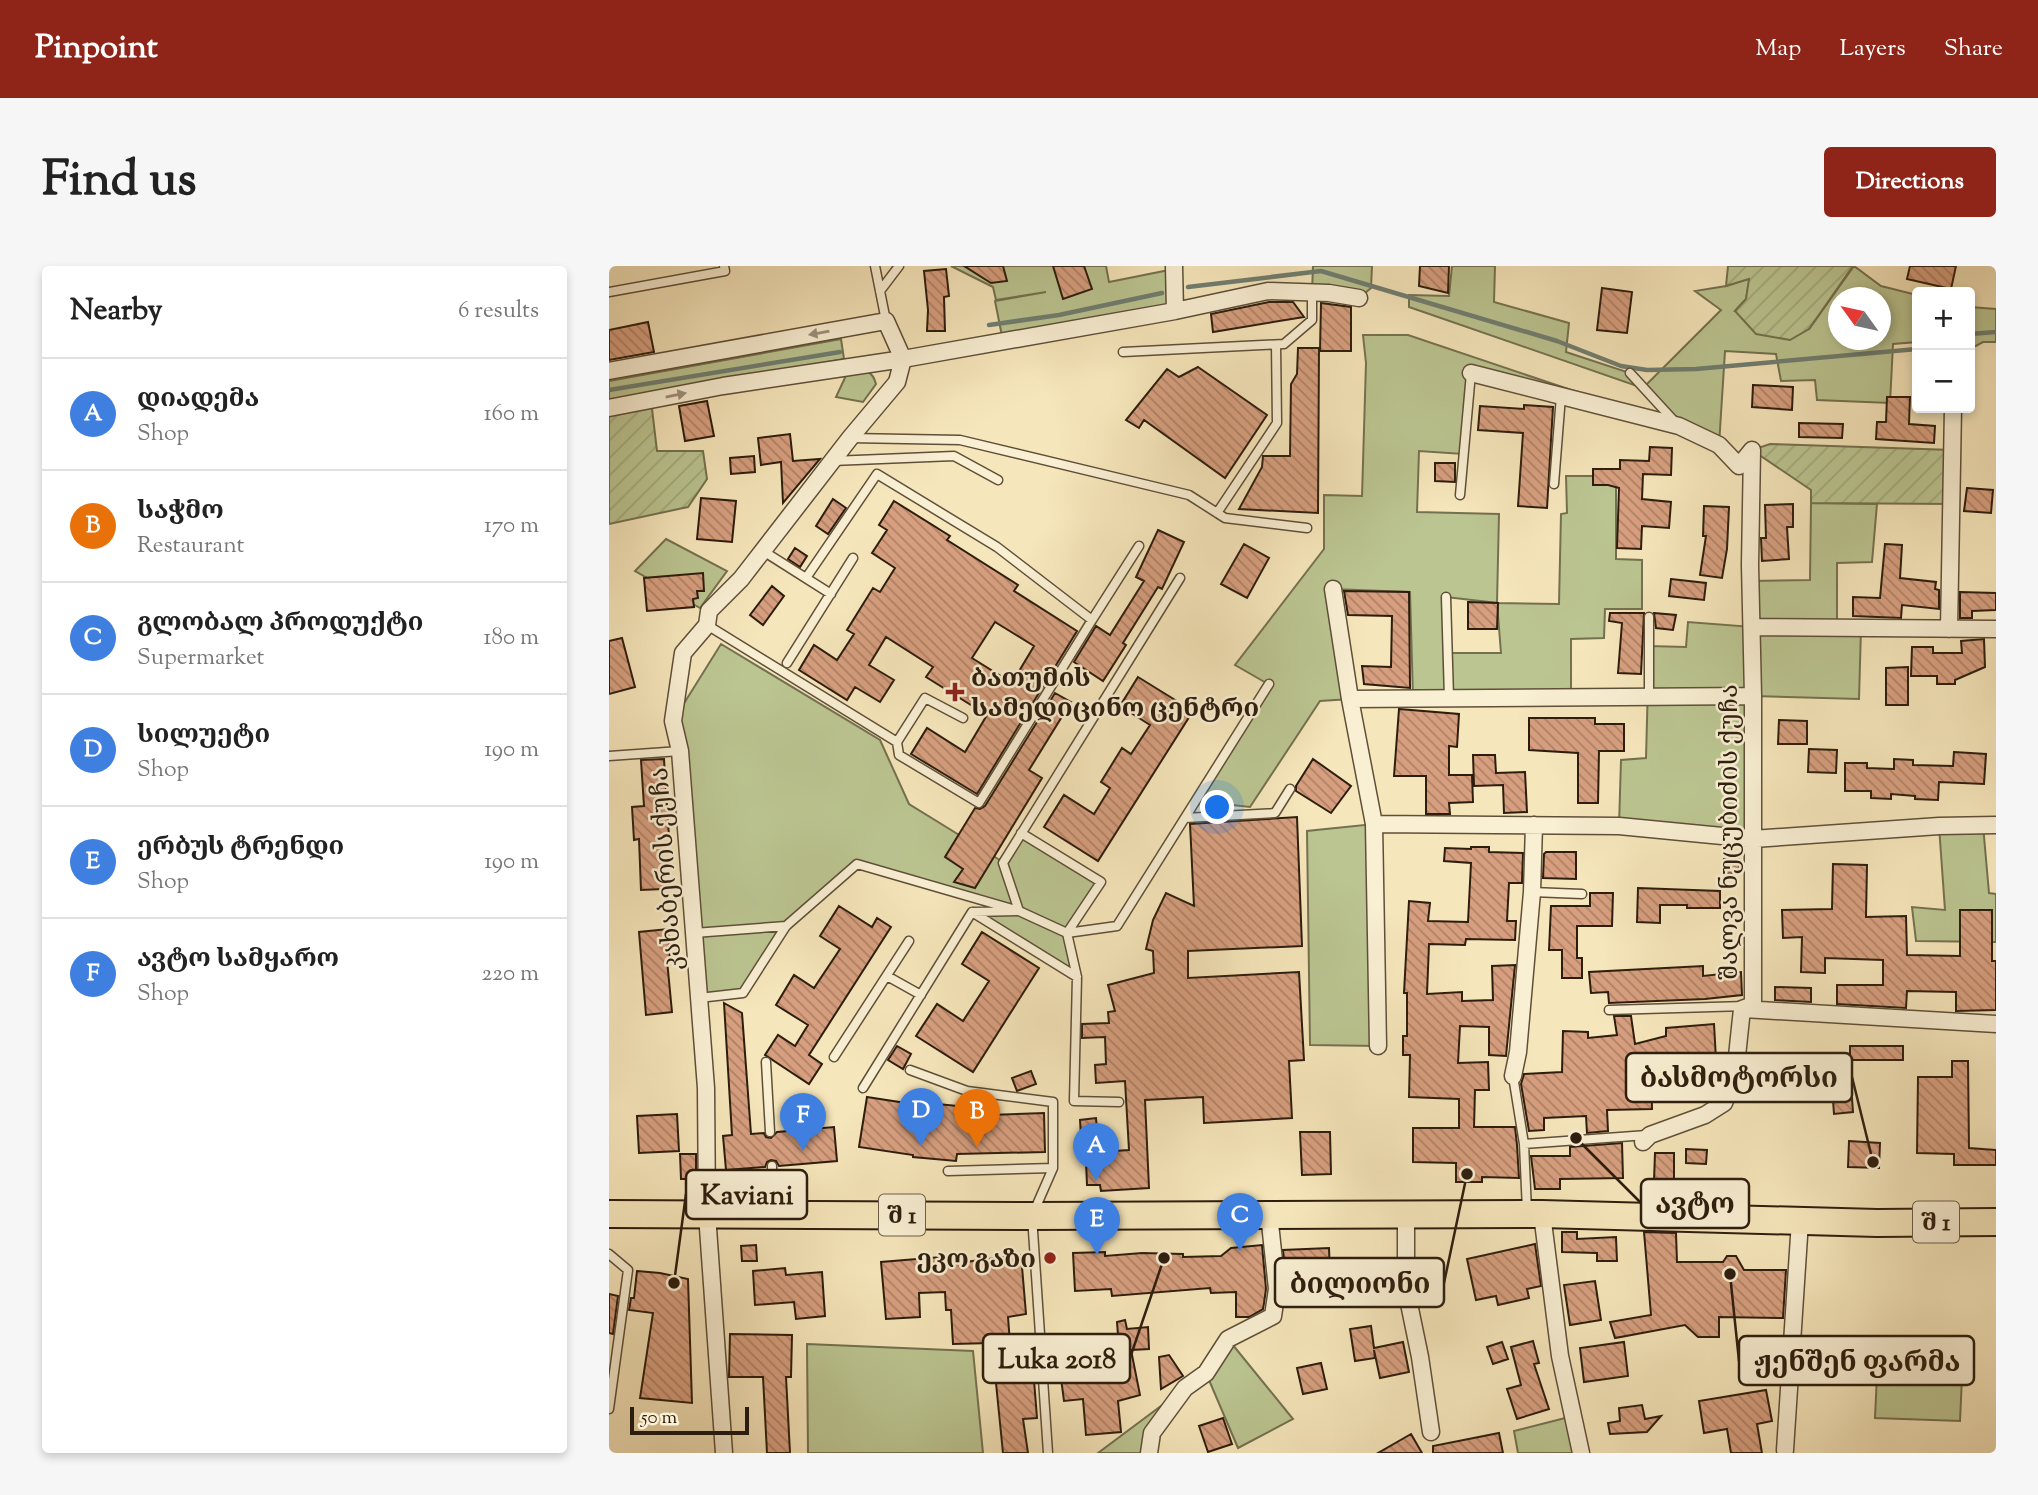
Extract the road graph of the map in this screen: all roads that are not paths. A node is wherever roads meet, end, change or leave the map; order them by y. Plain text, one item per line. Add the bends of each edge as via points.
1 (724, 266) edge
2 (875, 266) edge
3 (899, 266) edge
4 (1174, 266) edge
5 (880, 291) junction
6 (609, 292) edge
7 (1312, 292) junction
8 (1359, 298) dead end
9 (1175, 310) junction
10 (886, 321) junction
11 (1276, 345) junction
12 (1123, 352) dead end
13 (903, 359) junction
14 (609, 371) edge
15 (1471, 373) joint
16 (1630, 373) dead end
17 (1561, 396) junction
18 (609, 408) edge
19 (1953, 413) edge
20 (1679, 426) junction
21 (851, 438) junction
22 (832, 461) junction
23 (998, 480) dead end
24 (1554, 484) dead end
25 (1460, 495) dead end
26 (1217, 513) junction
27 (1307, 527) dead end
28 (1139, 546) dead end
29 (763, 551) junction
30 (853, 558) dead end
31 (806, 578) junction
32 (1180, 578) dead end
33 (1333, 589) dead end
34 (831, 593) junction
35 (1446, 597) dead end
36 (1649, 618) dead end
37 (1092, 620) junction
38 (707, 625) junction
39 (1752, 627) junction
40 (1949, 629) junction
41 (1996, 629) edge
42 (787, 663) dead end
43 (1269, 684) dead end
44 (1753, 696) junction
45 (1649, 697) junction
46 (1449, 698) junction
47 (1350, 699) junction
48 (963, 718) dead end
49 (897, 742) junction
50 (680, 751) junction
51 (609, 756) edge
52 (1290, 789) dead end
53 (1185, 818) junction
54 (1374, 824) junction
55 (1534, 825) junction
56 (1996, 825) edge
57 (1021, 833) junction
58 (1753, 839) junction
59 (1532, 892) junction
60 (1581, 894) dead end
61 (1019, 911) junction
62 (972, 912) junction
63 (786, 926) junction
64 (694, 933) junction
65 (1067, 933) junction
66 (909, 941) dead end
67 (887, 976) junction
68 (1077, 977) junction
69 (921, 995) junction
70 (699, 999) junction
71 (1747, 1007) junction
72 (1609, 1010) dead end
73 (1996, 1024) edge
74 (1378, 1046) dead end
75 (834, 1057) dead end
76 (766, 1062) dead end
77 (910, 1070) dead end
78 (1513, 1076) joint
79 (863, 1088) dead end
80 (1119, 1102) dead end
81 (770, 1132) dead end
82 (1647, 1138) joint
83 (1524, 1144) junction
84 (772, 1166) dead end
85 (1053, 1168) junction
86 (948, 1171) dead end
87 (609, 1214) edge
88 (707, 1214) junction
89 (773, 1214) junction
90 (1269, 1214) junction
91 (1406, 1214) junction
92 (1535, 1214) junction
93 (1032, 1216) junction
94 (1800, 1221) junction
95 (1996, 1222) edge
96 (609, 1254) edge
97 (609, 1409) edge
98 (1431, 1432) dead end
99 (1785, 1450) dead end
100 (724, 1453) edge
101 (1048, 1453) edge
102 (1149, 1453) edge
103 (1581, 1453) edge

1 - 6 lane via 725,271
2 - 5 lane
3 - 5 lane
4 - 9 street
5 - 10 lane
7 - 8 street
7 - 9 street via 1268,291
7 - 11 lane via 1312,320 1284,344
9 - 13 street
10 - 13 street
10 -> 14 street
11 - 12 lane
11 - 26 lane via 1277,423
18 -> 13 street
13 - 21 street, კახაბერის ქუჩა via 897,382
15 - 17 street
15 - 25 lane
16 - 20 lane
17 - 20 street
17 - 24 lane
19 - 40 street
20 - 39 street, შალვა ნუცუბიძის ქუჩა via 1719,445 1739,466 1752,450
21 - 22 street, კახაბერის ქუჩა
21 - 26 lane via 960,440 1189,495
22 - 23 lane via 954,456
22 - 29 street, კახაბერის ქუჩა
26 - 27 lane via 1225,518
28 - 37 lane
29 - 31 lane
29 - 38 street, კახაბერის ქუჩა via 709,611
30 - 34 lane
31 - 34 lane
31 - 37 lane via 877,474 997,547
32 - 57 lane
33 - 47 street
34 - 42 lane
35 - 46 lane
36 - 45 lane
37 - 49 lane via 979,803 899,755
38 - 49 lane
38 - 50 street, კახაბერის ქუჩა via 683,653 673,721
39 - 40 street
39 - 44 street, შალვა ნუცუბიძის ქუჩა
40 - 41 street
43 - 53 lane
44 - 45 street
44 - 58 street, შალვა ნუცუბიძის ქუჩა
45 - 46 street
46 - 47 street
47 - 54 street
48 - 49 lane via 925,698
50 - 51 lane
50 - 64 street, კახაბერის ქუჩა
52 - 53 lane via 1275,813
53 - 65 lane via 1117,926
54 - 55 street
54 - 74 street
55 - 58 street via 1619,826
55 - 59 street
56 - 58 street
57 - 61 lane via 1003,863
57 - 65 lane via 1101,882
58 - 71 street, შალვა ნუცუბიძის ქუჩა
59 - 60 lane
59 - 78 street
61 - 62 lane
61 - 63 lane via 857,864
61 - 65 lane
62 - 68 lane
62 - 69 lane
63 - 64 lane
63 - 70 lane via 743,993
64 - 70 street, კახაბერის ქუჩა
65 - 68 lane
66 - 67 lane
67 - 69 lane
67 - 75 lane
68 - 80 lane via 1074,1101
69 - 79 lane
70 - 88 street, კახაბერის ქუჩა via 706,1088
71 - 72 lane
71 - 73 street
71 - 82 street, შალვა ნუცუბიძის ქუჩა via 1735,1075 1724,1103
76 - 81 lane
77 - 85 lane via 967,1091 1053,1102
78 - 83 lane
82 - 83 lane
83 - 92 lane
84 - 89 lane
85 - 86 lane
85 - 93 lane
87 - 88 highway, შ 1
88 - 89 highway, შ 1
88 - 100 street, კახაბერის ქუჩა
89 - 93 highway, შ 1
90 - 91 highway, შ 1
90 - 93 highway, შ 1
90 - 102 street via 1277,1289 1273,1316 1228,1339 1206,1373 1185,1388 1152,1433
91 - 92 highway, შ 1
91 - 98 street via 1406,1289
92 - 94 highway, შ 1
92 - 103 street
93 - 101 lane
94 - 95 highway, შ 1
94 - 99 street
96 - 97 lane via 628,1270

